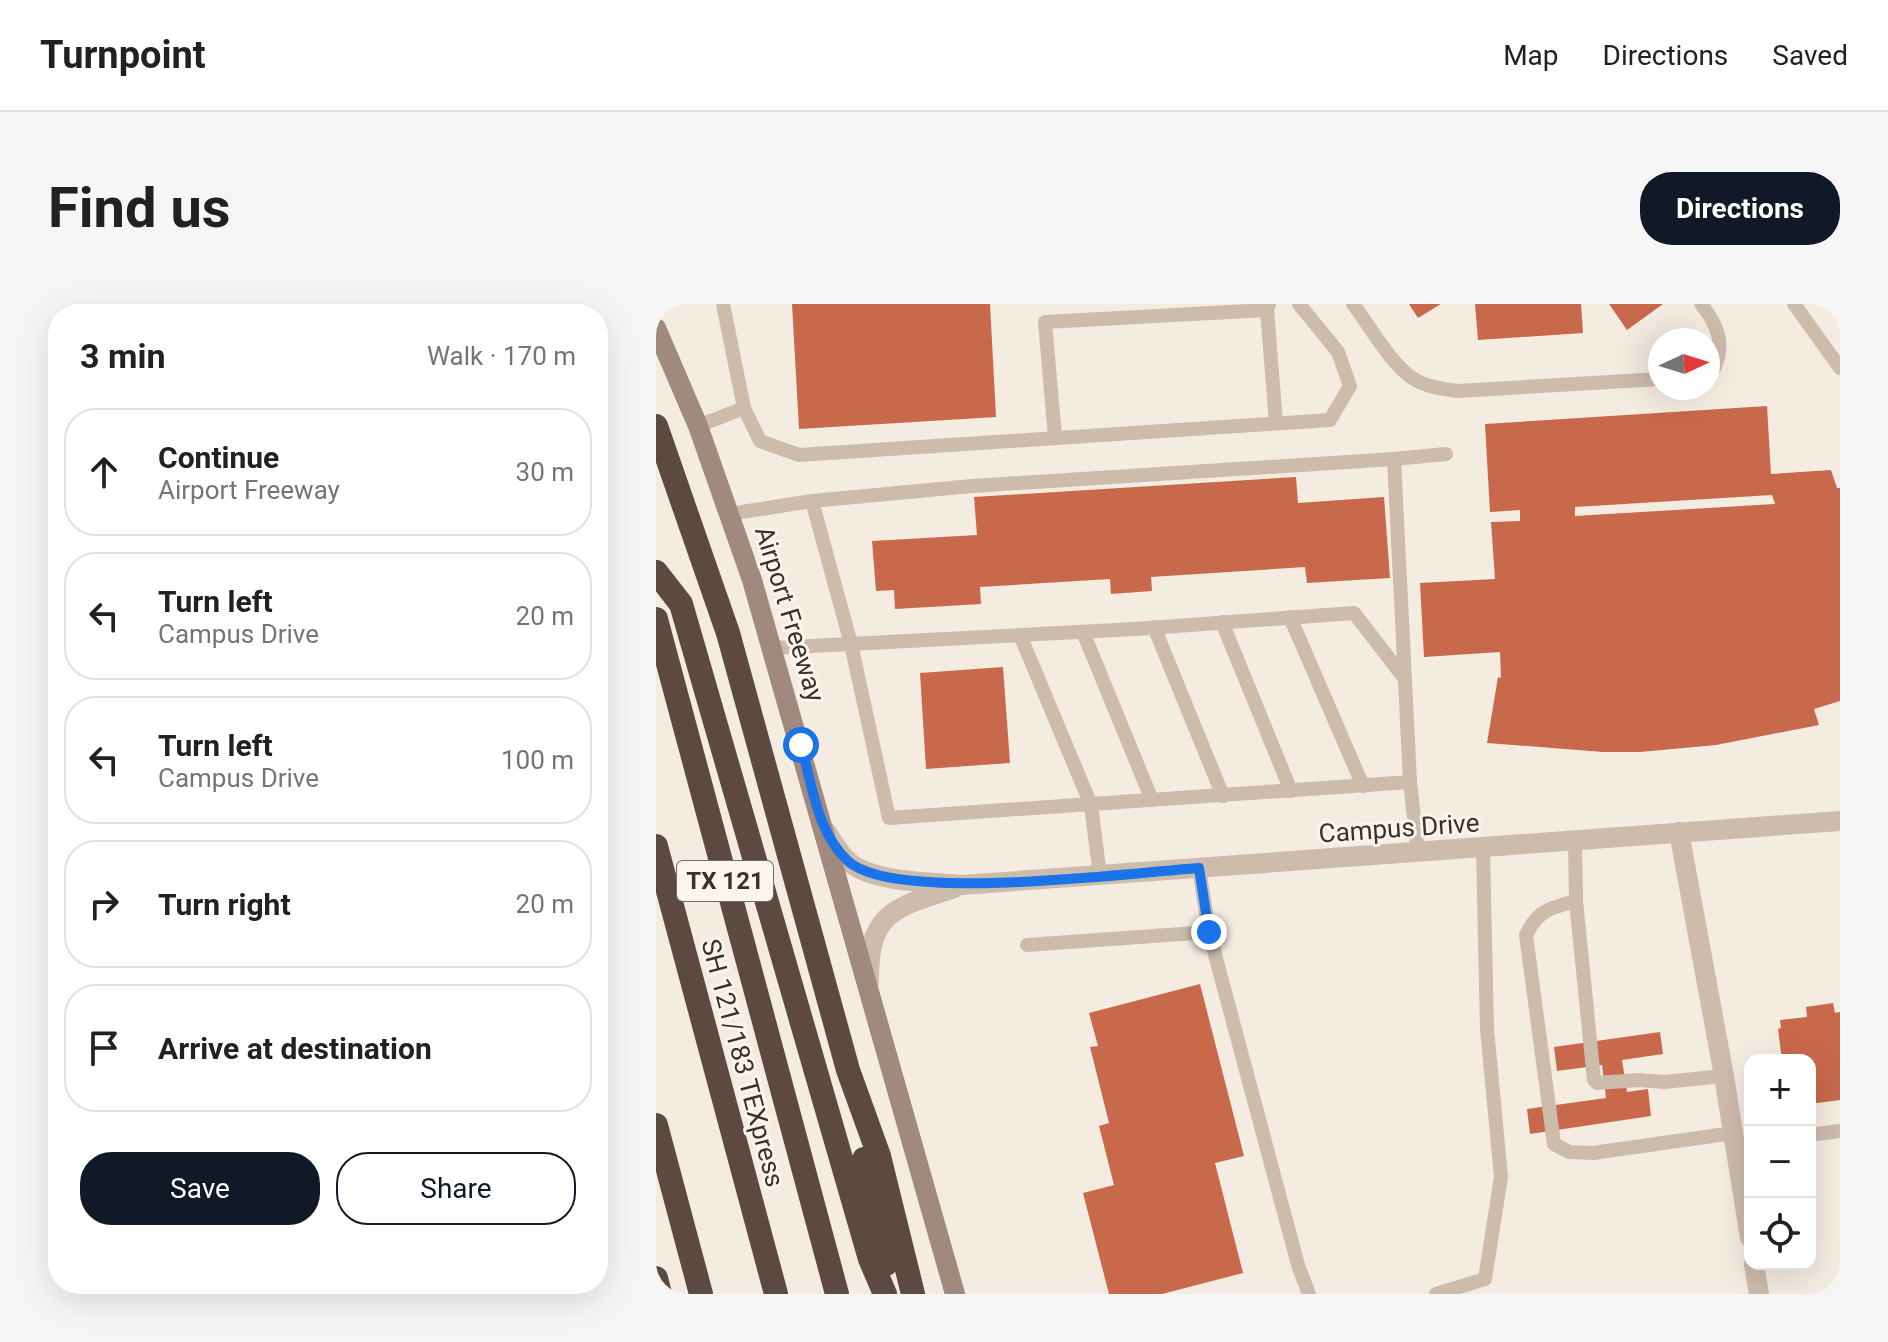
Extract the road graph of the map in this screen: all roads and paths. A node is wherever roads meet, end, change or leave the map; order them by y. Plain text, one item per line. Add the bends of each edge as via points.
1 (723, 304) edge
2 (1299, 304) edge
3 (1353, 304) edge
4 (1701, 304) edge
5 (1794, 304) edge
6 (1268, 307) edge
7 (656, 328) edge
8 (1715, 328) edge
9 (1840, 368) edge
10 (1648, 380) edge
11 (744, 408) junction
12 (1276, 423) junction
13 (656, 426) edge
14 (698, 426) junction
15 (1055, 437) junction
16 (1446, 454) dead end
17 (1394, 459) junction
18 (812, 501) junction
19 (729, 514) junction
20 (656, 572) edge
21 (1290, 617) junction
22 (656, 619) edge
23 (1222, 622) junction
24 (1154, 627) junction
25 (1083, 632) junction
26 (1020, 635) junction
27 (851, 644) junction
28 (773, 648) junction
29 (1405, 679) junction
30 (1410, 782) junction
31 (1363, 786) junction
32 (1291, 791) junction
33 (1223, 796) junction
34 (1152, 800) junction
35 (1091, 805) junction
36 (1840, 821) edge
37 (824, 827) junction
38 (1679, 832) junction
39 (1575, 839) junction
40 (656, 846) edge
41 (1483, 848) junction
42 (1418, 853) junction
43 (1199, 868) junction
44 (1100, 876) junction
45 (962, 885) junction
46 (1576, 901) junction
47 (1209, 932) junction
48 (1027, 945) dead end
49 (869, 986) junction
50 (1724, 1076) junction
51 (656, 1125) edge
52 (1840, 1131) edge
53 (1816, 1134) edge
54 (1739, 1141) edge
55 (872, 1158) junction
56 (1745, 1198) edge
57 (1755, 1270) edge
58 (656, 1278) edge
59 (660, 1294) edge
60 (701, 1294) edge
61 (776, 1294) edge
62 (837, 1294) edge
63 (885, 1294) edge
64 (892, 1294) edge
65 (913, 1294) edge
66 (955, 1294) edge
67 (1309, 1294) edge
68 (1436, 1294) edge
69 (1759, 1294) edge

1 - 11 lane
2 - 12 lane via 1338,352 1350,386 1330,420
3 - 10 lane via 1399,366 1415,380 1443,389
4 - 8 lane
5 - 9 lane
6 - 12 lane
6 - 15 lane via 1045,322
7 - 14 main road, Airport Freeway
11 - 14 lane
11 - 15 lane via 760,441 799,455
12 - 15 lane
13 - 55 highway via 728,633
14 - 19 main road, Airport Freeway
16 - 17 lane
17 - 18 lane
17 - 29 lane
18 - 19 lane
18 - 27 lane
19 - 28 main road, Airport Freeway
20 - 63 highway via 681,604 870,1259
21 - 23 lane
21 - 29 lane via 1354,613
21 - 31 lane
22 - 62 highway, TX 121
23 - 24 lane
23 - 32 lane
24 - 25 lane
24 - 33 lane
25 - 26 lane
25 - 34 lane
26 - 27 lane
26 - 35 lane
27 - 28 lane
27 - 35 lane via 889,818
28 - 37 main road, Airport Freeway
29 - 30 lane
30 - 31 lane
30 - 42 lane
31 - 32 lane
32 - 33 lane
33 - 34 lane
34 - 35 lane
35 - 44 lane
36 - 38 street, Campus Drive
37 - 45 street, Campus Drive via 838,851 868,872
37 - 49 main road, Airport Freeway
38 - 39 street, Campus Drive
38 - 50 street
39 - 41 street, Campus Drive
39 - 46 lane
40 - 61 highway, SH 121/183 TEXpress
41 - 42 street, Campus Drive
41 - 68 lane via 1487,1029 1500,1190 1485,1279
42 - 43 street, Campus Drive
43 - 44 street, Campus Drive
43 - 47 lane
44 - 45 street, Campus Drive
45 - 49 street, Campus Drive via 897,910 881,923 871,944
46 - 50 lane via 1594,1080 1664,1082
46 - 54 lane via 1534,918 1526,935 1554,1144 1569,1152 1593,1153 1677,1142
47 - 48 lane
47 - 67 lane
49 - 66 main road, Airport Freeway
50 - 54 street
51 - 60 highway
52 - 53 lane
54 - 56 street
55 - 64 highway
55 - 65 highway
57 - 69 street
58 - 59 highway

